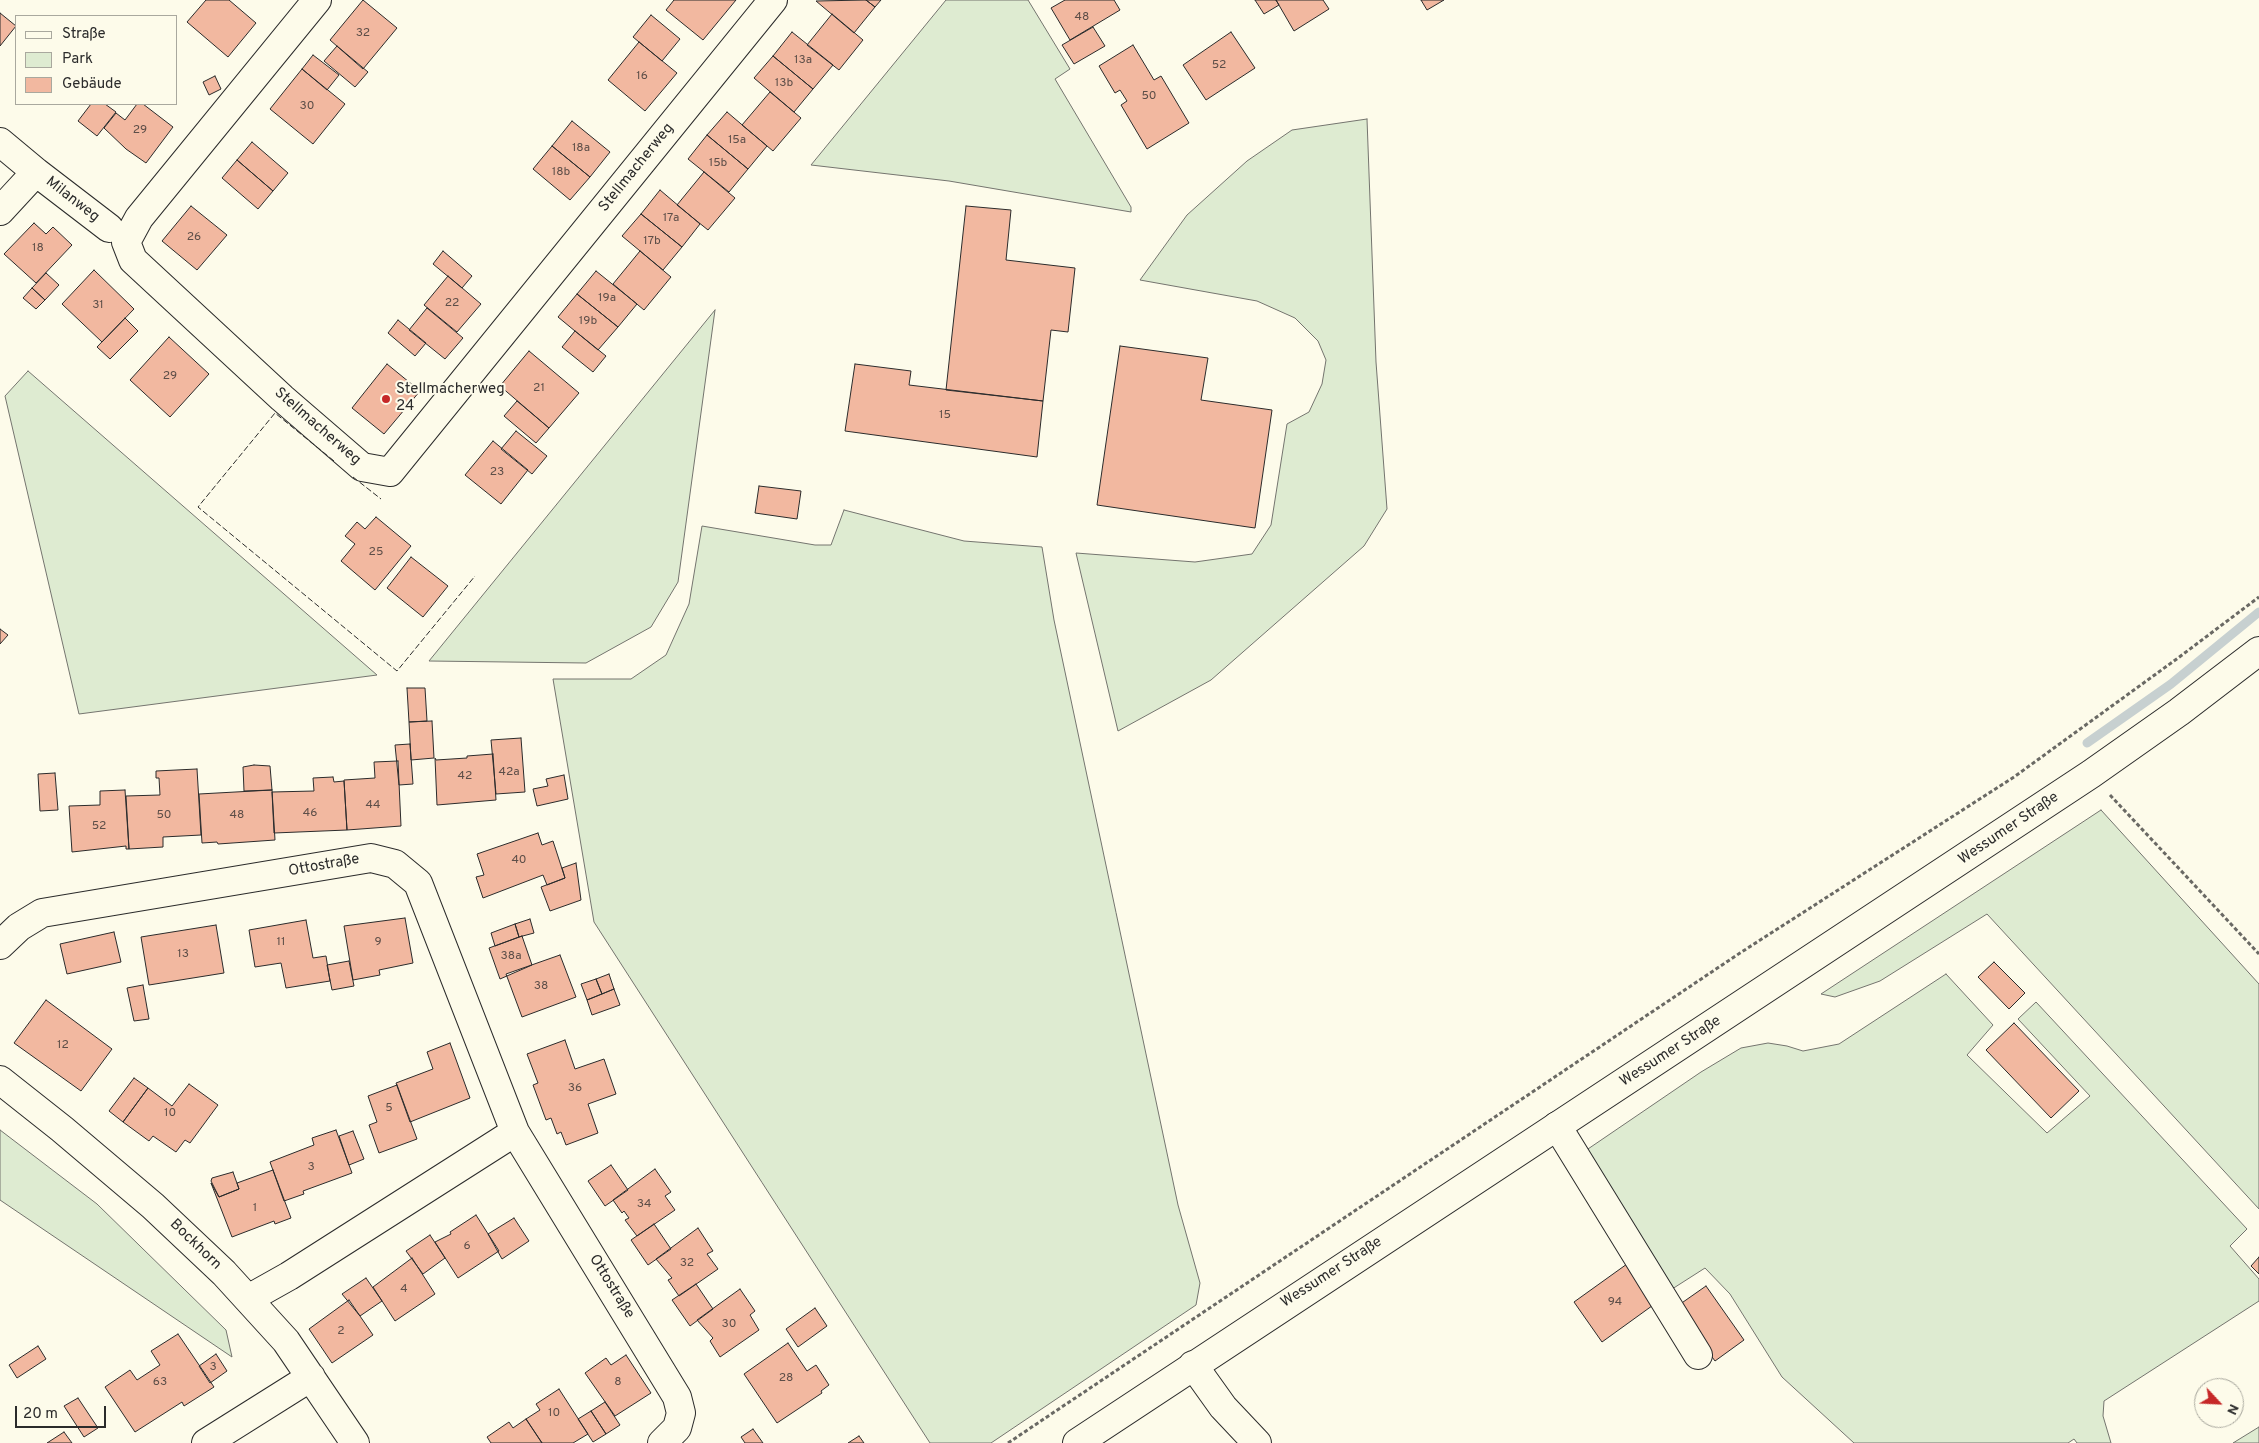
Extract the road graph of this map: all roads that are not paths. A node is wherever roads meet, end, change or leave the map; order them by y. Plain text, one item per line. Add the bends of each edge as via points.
1 (317, 0) edge
2 (774, 0) edge
3 (0, 142) edge
4 (36, 172) junction
5 (0, 211) edge
6 (109, 228) dead end
7 (2259, 650) edge
8 (0, 945) edge
9 (0, 1080) edge
10 (1557, 1126) junction
11 (515, 1132) junction
12 (248, 1299) junction
13 (1698, 1355) dead end
14 (1193, 1365) junction
15 (311, 1378) junction
16 (206, 1443) edge
17 (355, 1443) edge
18 (662, 1443) edge
19 (1077, 1443) edge
20 (1258, 1443) edge

1 - 2 street, Stellmacherweg via 139,218 126,242 133,260 282,398 362,467 390,472
3 - 4 street, Milanweg
4 - 5 street, Milanweg
4 - 6 street, Milanweg
7 - 10 street, Wessumer Straße via 2091,774
8 - 11 street, Ottostraße via 42,913 371,858 395,864 418,883
9 - 12 street, Bockhorn via 153,1206
10 - 13 street
10 - 14 street, Wessumer Straße
11 - 12 street
11 - 18 street, Ottostraße via 677,1397 681,1413 677,1428
12 - 15 street, Bockhorn via 286,1341
14 - 19 street, Wessumer Straße
14 - 20 street via 1223,1407
15 - 16 street
15 - 17 street, Bockhorn

